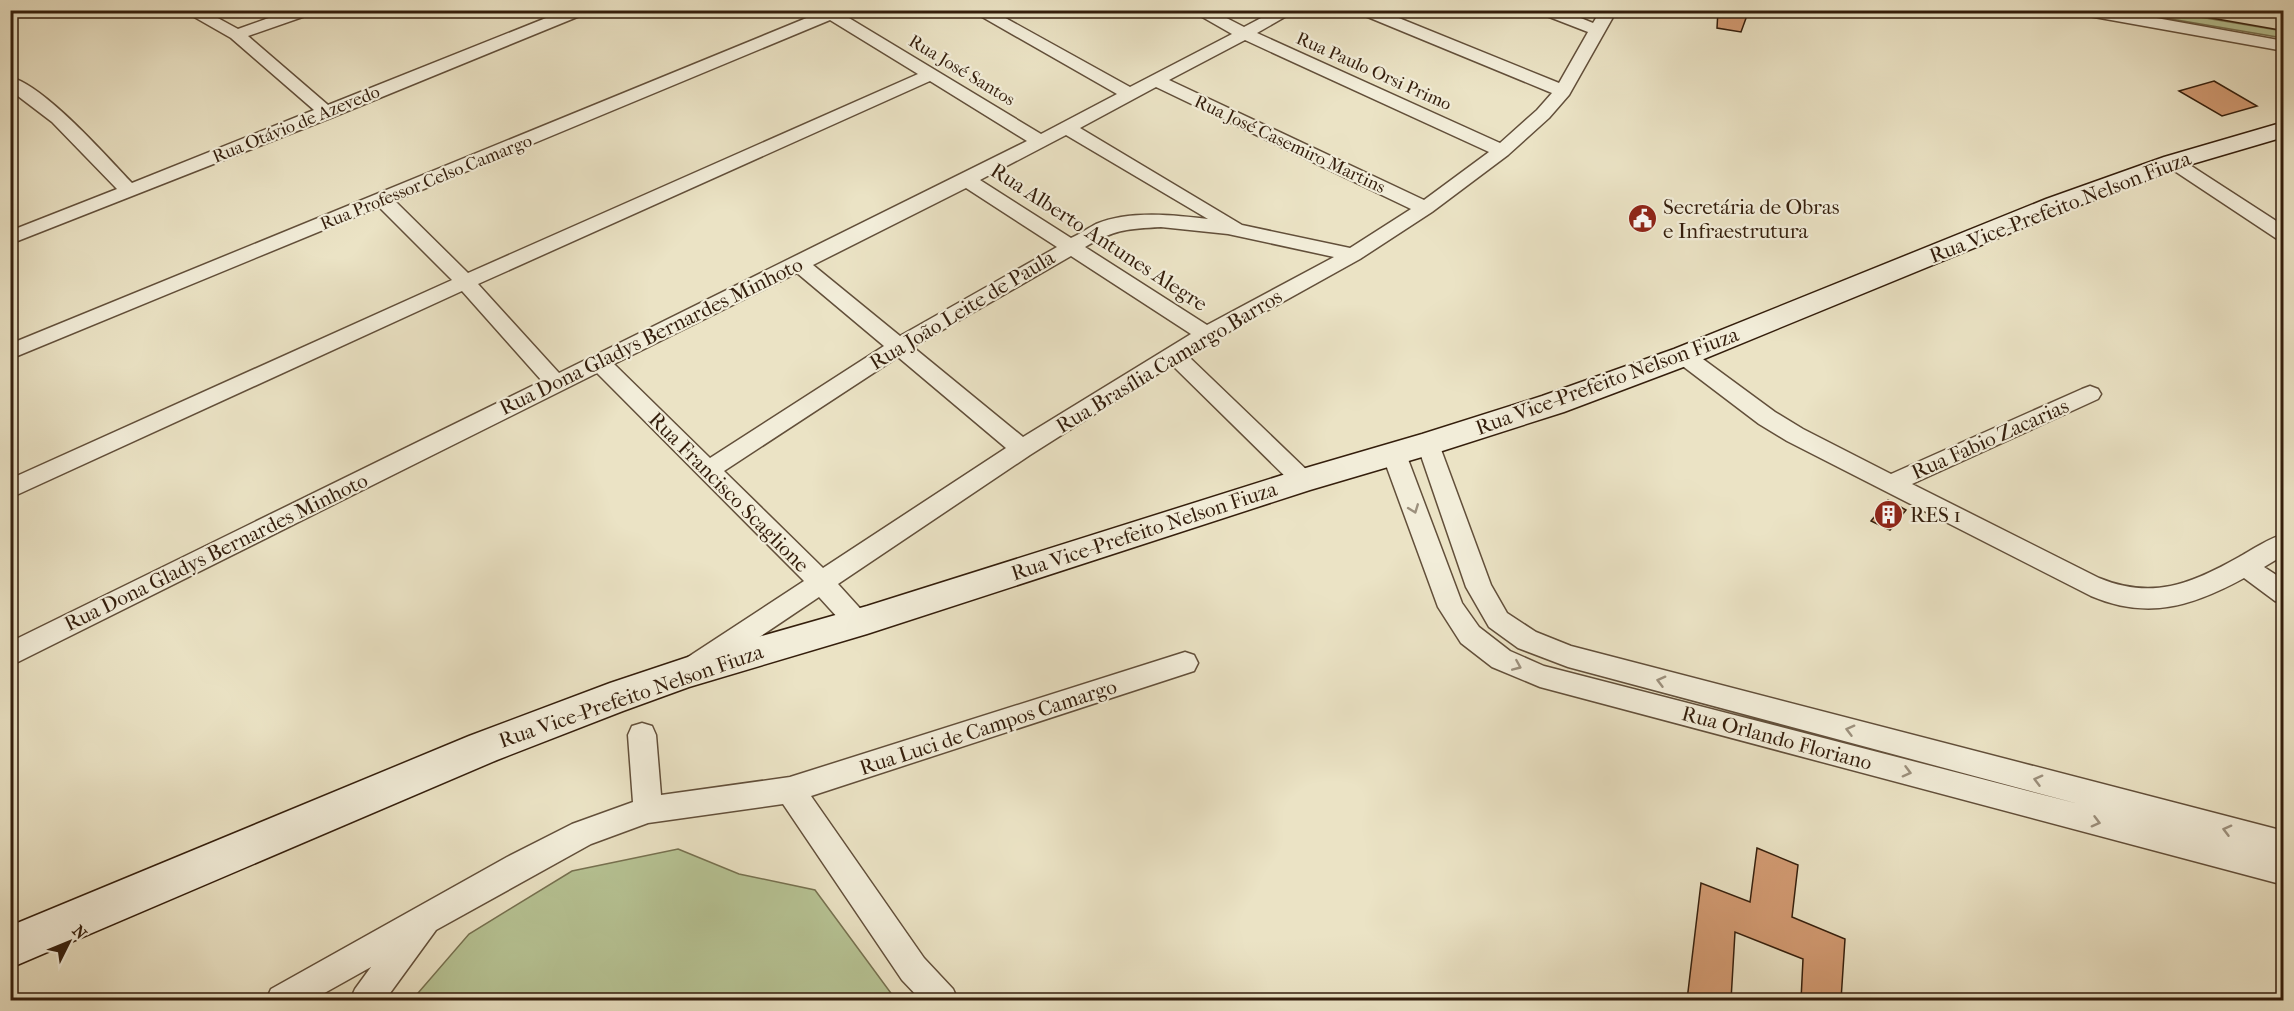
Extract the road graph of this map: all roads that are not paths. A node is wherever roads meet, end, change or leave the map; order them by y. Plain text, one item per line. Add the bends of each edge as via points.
1 (190, 10) edge
2 (308, 10) edge
3 (582, 10) edge
4 (978, 10) edge
5 (1198, 10) edge
6 (1289, 10) edge
7 (1364, 10) edge
8 (1545, 10) edge
9 (1610, 10) edge
10 (2083, 10) edge
11 (2210, 10) edge
12 (837, 13) edge
13 (2283, 23) edge
14 (1599, 31) junction
15 (1243, 33) junction
16 (237, 35) junction
17 (2283, 46) edge
18 (932, 74) junction
19 (1155, 80) junction
20 (10, 82) edge
21 (1563, 91) junction
22 (1130, 94) junction
23 (327, 113) junction
24 (1066, 127) junction
25 (2283, 129) edge
26 (1040, 141) junction
27 (1502, 151) junction
28 (2173, 162) junction
29 (967, 180) junction
30 (129, 191) junction
31 (383, 200) junction
32 (1425, 208) junction
33 (1241, 231) junction
34 (2283, 236) edge
35 (10, 238) edge
36 (1070, 247) junction
37 (1353, 255) junction
38 (798, 263) junction
39 (465, 282) junction
40 (1206, 334) junction
41 (898, 347) junction
42 (10, 352) edge
43 (1174, 355) junction
44 (1684, 356) junction
45 (599, 362) junction
46 (556, 383) junction
47 (2090, 394) dead end
48 (1428, 444) junction
49 (1022, 449) junction
50 (1394, 454) junction
51 (707, 471) junction
52 (1303, 480) junction
53 (1890, 484) junction
54 (10, 489) edge
55 (2283, 543) edge
56 (2245, 566) junction
57 (821, 582) junction
58 (2283, 594) edge
59 (854, 619) junction
60 (727, 645) junction
61 (10, 655) edge
62 (1185, 663) dead end
63 (688, 672) junction
64 (642, 735) dead end
65 (790, 790) junction
66 (648, 810) junction
67 (2283, 845) edge
68 (2283, 871) edge
69 (426, 921) junction
70 (10, 946) edge
71 (282, 1000) edge
72 (366, 1000) edge
73 (942, 1000) edge

1 - 16 street
2 - 16 street
3 - 23 street, Rua Otávio de Azevedo
4 - 22 street
5 - 15 street, Rua Paulo Orsi Primo
6 - 15 street, Rua Dona Gladys Bernardes Minhoto
7 - 21 street
8 - 14 street
9 - 14 street, Rua Brasília Camargo Barros
10 - 17 street
11 - 13 highway
12 - 18 street, Rua José Santos
12 - 31 street, Rua Professor Celso Camargo
14 - 21 street, Rua Brasília Camargo Barros
15 - 19 street, Rua Dona Gladys Bernardes Minhoto
15 - 27 street, Rua Paulo Orsi Primo
16 - 23 street
18 - 26 street, Rua José Santos
18 - 39 street
19 - 22 street, Rua Dona Gladys Bernardes Minhoto
19 - 32 street, Rua José Casemiro Martins
20 - 30 street via 69,127
21 - 27 street, Rua Brasília Camargo Barros
22 - 24 street, Rua Dona Gladys Bernardes Minhoto
23 - 30 street, Rua Otávio de Azevedo
24 - 26 street, Rua Dona Gladys Bernardes Minhoto
24 - 33 street, Rua João Leite de Paula
25 - 28 main road, Rua Vice-Prefeito Nelson Fiuza
26 - 29 street, Rua Dona Gladys Bernardes Minhoto
27 - 32 street, Rua Brasília Camargo Barros
28 - 34 street
28 - 44 main road, Rua Vice-Prefeito Nelson Fiuza via 2055,205
29 - 36 street, Rua Alberto Antunes Alegre
29 - 38 street, Rua Dona Gladys Bernardes Minhoto
30 - 35 street, Rua Otávio de Azevedo
31 - 39 street
31 - 42 street, Rua Professor Celso Camargo
32 - 37 street, Rua Brasília Camargo Barros
33 - 36 street, Rua João Leite de Paula via 1142,220 1104,228
33 - 37 street, Rua João Leite de Paula
36 - 40 street, Rua Alberto Antunes Alegre
36 - 41 street, Rua João Leite de Paula
37 - 40 street, Rua Brasília Camargo Barros
38 - 41 street
38 - 45 street, Rua Dona Gladys Bernardes Minhoto
39 - 46 street
39 - 54 street
40 - 43 street, Rua Brasília Camargo Barros
41 - 49 street
41 - 51 street, Rua João Leite de Paula
43 - 49 street, Rua Brasília Camargo Barros
43 - 52 street
44 - 48 main road, Rua Vice-Prefeito Nelson Fiuza
44 - 53 street via 1786,429
45 - 46 street, Rua Dona Gladys Bernardes Minhoto
45 - 51 street, Rua Francisco Scaglione
46 - 61 street, Rua Dona Gladys Bernardes Minhoto
47 - 53 street, Rua Fabio Zacarias
48 - 50 main road, Rua Vice-Prefeito Nelson Fiuza
67 -> 48 street, Rua Orlando Floriano via 1568,656 1527,640 1498,620 1479,587
49 - 57 street, Rua Brasília Camargo Barros
50 - 52 main road, Rua Vice-Prefeito Nelson Fiuza
50 -> 68 street, Rua Orlando Floriano via 1451,607 1470,635 1501,659 1540,676
51 - 57 street, Rua Francisco Scaglione
52 - 59 main road, Rua Vice-Prefeito Nelson Fiuza
53 - 56 street via 2090,585 2127,598 2162,600 2194,591
55 - 56 street
56 - 58 street
57 - 59 street, Rua Francisco Scaglione
57 - 60 street, Rua Brasília Camargo Barros
59 - 60 street
59 - 63 main road, Rua Vice-Prefeito Nelson Fiuza
60 - 63 street, Rua Brasília Camargo Barros
62 - 65 street, Rua Luci de Campos Camargo
63 - 70 main road, Rua Vice-Prefeito Nelson Fiuza via 483,748
64 - 66 street
65 - 66 street, Rua Luci de Campos Camargo
65 - 73 street via 913,969
66 - 69 street, Rua Luci de Campos Camargo via 582,834
69 - 71 street, Rua Luci de Campos Camargo
69 - 72 street

